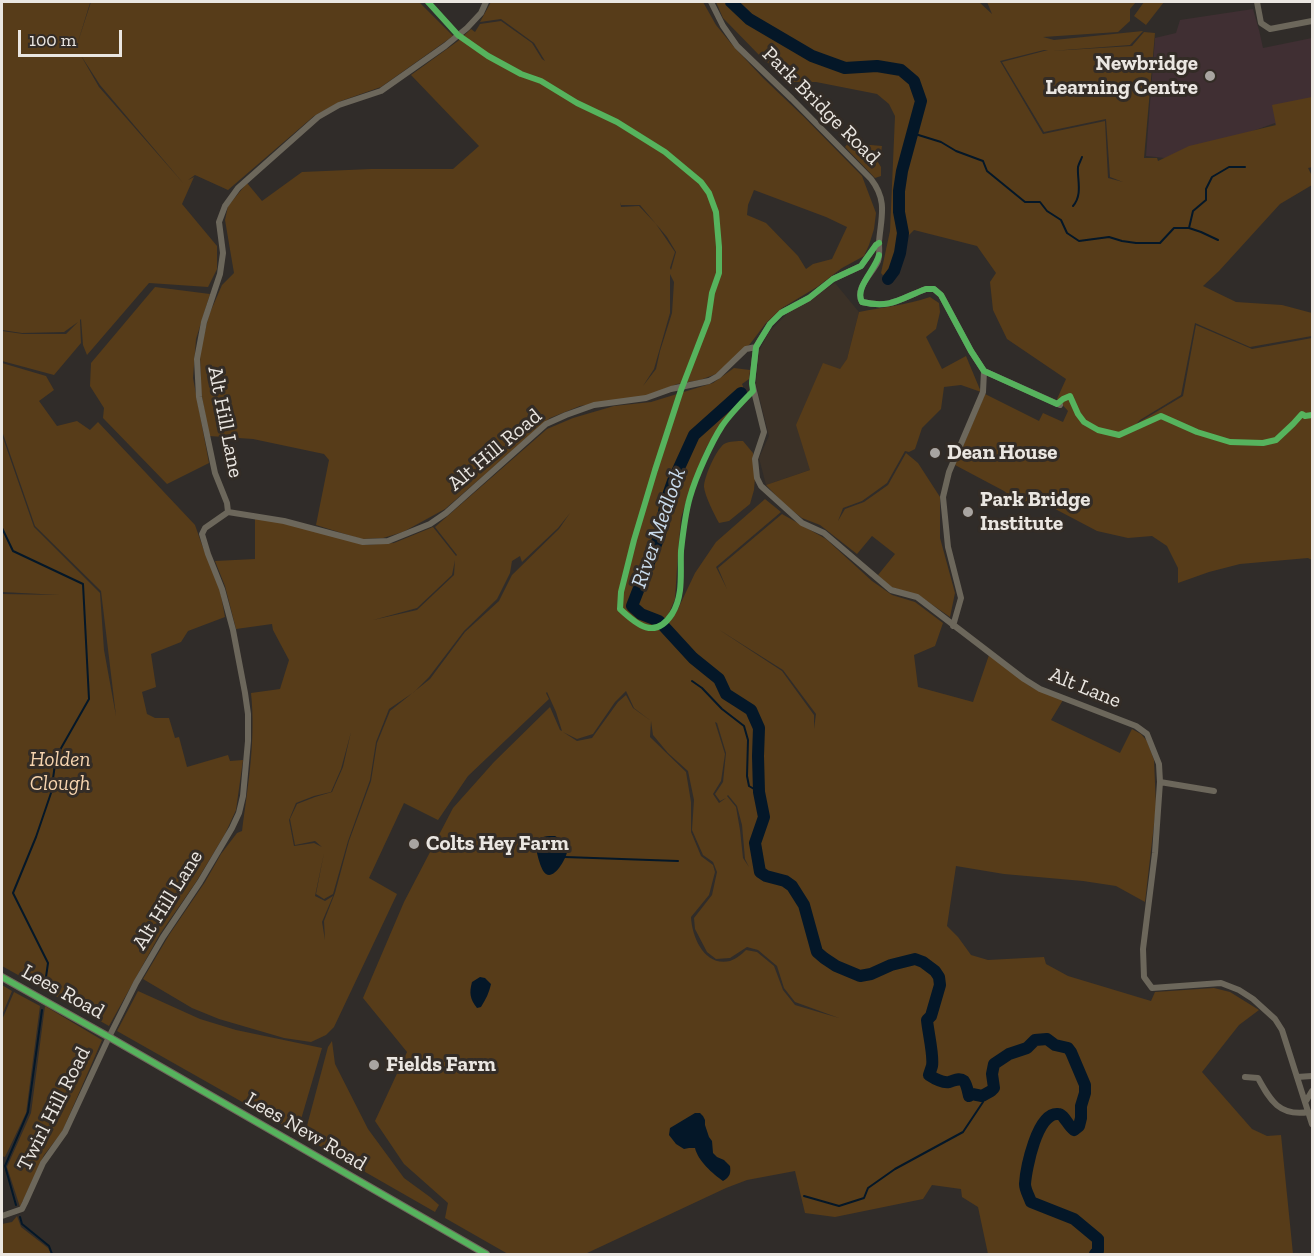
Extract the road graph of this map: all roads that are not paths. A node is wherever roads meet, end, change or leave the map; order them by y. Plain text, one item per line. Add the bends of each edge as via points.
1 (486, 2) edge
2 (711, 2) edge
3 (1257, 2) edge
4 (1312, 21) edge
5 (879, 243) junction
6 (756, 347) junction
7 (984, 371) junction
8 (1060, 405) dead end
9 (228, 512) junction
10 (953, 626) junction
11 (1160, 782) junction
12 (1214, 791) dead end
13 (2, 977) edge
14 (109, 1037) junction
15 (1312, 1075) edge
16 (1245, 1077) dead end
17 (1297, 1077) junction
18 (1312, 1092) edge
19 (1306, 1101) junction
20 (1309, 1112) junction
21 (1312, 1124) edge
22 (2, 1216) edge
23 (486, 1254) edge

1 - 9 street, Alt Hill Lane via 467,28 381,91 339,105 318,117 238,188 225,206 219,222 223,253 220,274 197,358 199,397 215,473
2 - 5 street, Park Bridge Road via 737,46 878,188 883,210
3 - 4 street via 1261,23 1270,29
5 - 6 street, Alt Hill Road via 861,266 781,313
5 - 7 street, Park Bridge Road via 879,258 861,290 862,302 887,303 926,289 937,290
6 - 9 street, Alt Hill Road via 746,349 710,381 646,398 594,405 546,424 446,513 388,541 363,542 284,521
6 - 10 street, Alt Lane via 752,383 764,432 755,459 761,486 802,523 824,533 891,590 917,597
7 - 8 street
7 - 10 street via 983,392 949,472 943,497 948,547 961,598
9 - 14 street, Alt Hill Lane via 202,534 222,589 245,693 248,741 243,796 232,828 148,962
10 - 11 street, Alt Lane via 1040,689 1143,729 1159,764
11 - 12 street
11 - 17 street, Alt Lane via 1143,949 1144,977 1152,988 1221,983 1239,990 1275,1019
13 - 14 main road, Lees Road
14 - 22 street, Twirl Hill Road via 65,1132 43,1163 22,1209
14 - 23 main road, Lees New Road
15 - 17 street
16 - 20 street via 1258,1078 1275,1105 1289,1111
17 - 19 street, Alt Lane
18 - 19 street
19 - 20 street, Alt Lane
20 - 21 street, Alt Lane

